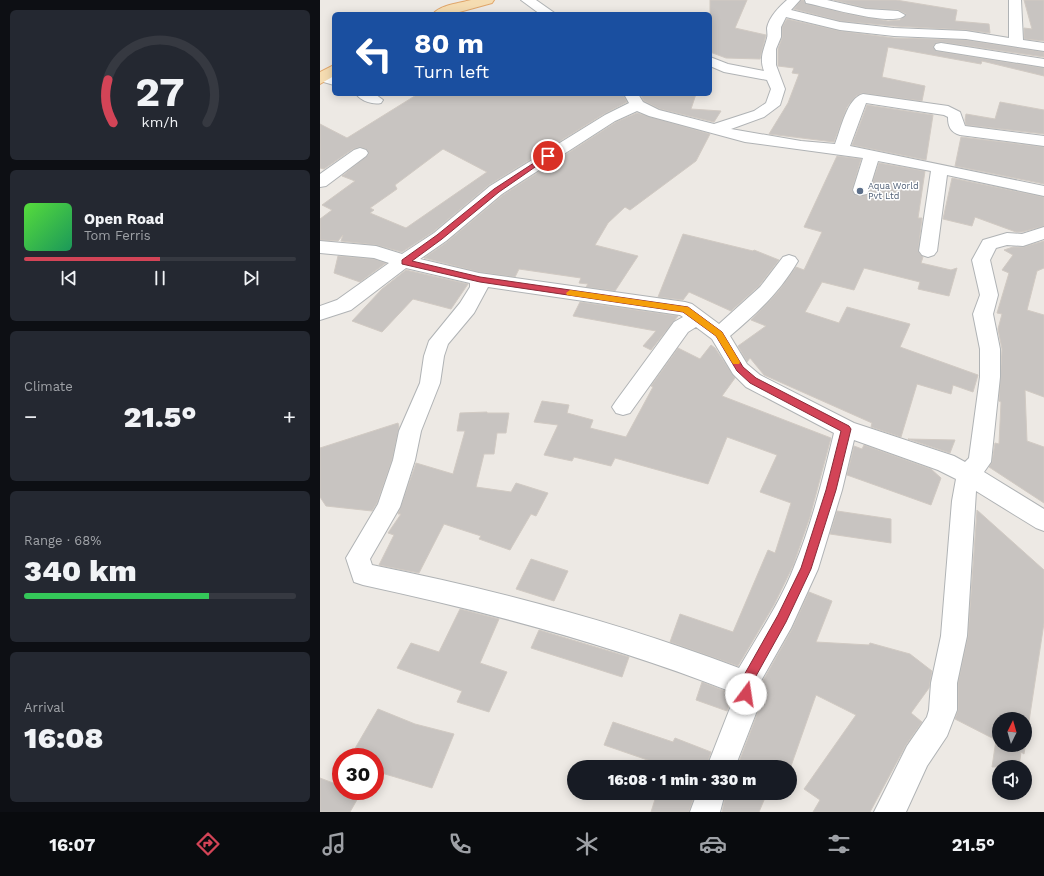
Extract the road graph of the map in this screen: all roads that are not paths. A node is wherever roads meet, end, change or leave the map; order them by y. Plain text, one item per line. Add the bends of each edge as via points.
1 (486, 0) edge
2 (527, 0) edge
3 (794, 0) edge
4 (810, 0) edge
5 (1015, 0) edge
6 (445, 12) edge
7 (546, 12) edge
8 (782, 12) junction
9 (898, 15) dead end
10 (1016, 42) junction
11 (941, 47) dead end
12 (1044, 47) edge
13 (712, 62) edge
14 (1044, 62) edge
15 (774, 77) junction
16 (634, 99) edge
17 (714, 129) junction
18 (1044, 141) edge
19 (841, 149) junction
20 (360, 153) dead end
21 (872, 156) junction
22 (940, 168) junction
23 (320, 182) edge
24 (861, 190) dead end
25 (1044, 191) edge
26 (1044, 233) edge
27 (320, 247) edge
28 (928, 250) dead end
29 (789, 260) dead end
30 (405, 262) junction
31 (480, 279) junction
32 (320, 313) edge
33 (698, 318) junction
34 (719, 334) junction
35 (623, 407) dead end
36 (846, 429) junction
37 (968, 474) junction
38 (1044, 521) edge
39 (745, 684) junction
40 (724, 760) edge
41 (709, 800) edge
42 (705, 812) edge
43 (889, 812) edge

1 - 6 main road
2 - 7 street
3 - 8 street
4 - 9 street via 866,13
5 - 10 street
8 - 10 street via 840,26 894,32 966,35
8 - 15 street via 774,27 774,37 769,49 769,65
10 - 12 street
11 - 14 street
13 - 15 street via 724,68
15 - 17 street via 778,89 772,105 759,114
16 - 17 street via 654,113
16 - 30 street via 610,118 522,173
17 - 19 street via 801,146
18 - 19 street via 960,130 956,126 955,116 948,111 863,98 858,102
19 - 21 street
20 - 23 street
21 - 22 street
21 - 24 street
22 - 25 street
22 - 28 street
26 - 37 street via 1023,240 1007,238 989,244 981,260 989,295 982,314 990,349 990,377 980,462
27 - 30 street via 376,252
29 - 34 street via 784,271 761,300
30 - 31 street
30 - 32 street via 344,305
31 - 33 street via 685,310
31 - 39 street via 479,287 467,308 439,341 430,383 410,431 404,460 388,507 358,558 363,574 442,590 536,614 678,658
33 - 34 street
33 - 35 street via 681,327
34 - 36 street via 740,369 753,381
36 - 37 street via 946,463
36 - 39 street via 831,490 806,569 782,619
37 - 38 street
37 - 43 street via 963,501 954,636 944,683 942,710 937,726 917,756
39 - 40 street via 746,703
41 - 42 street

